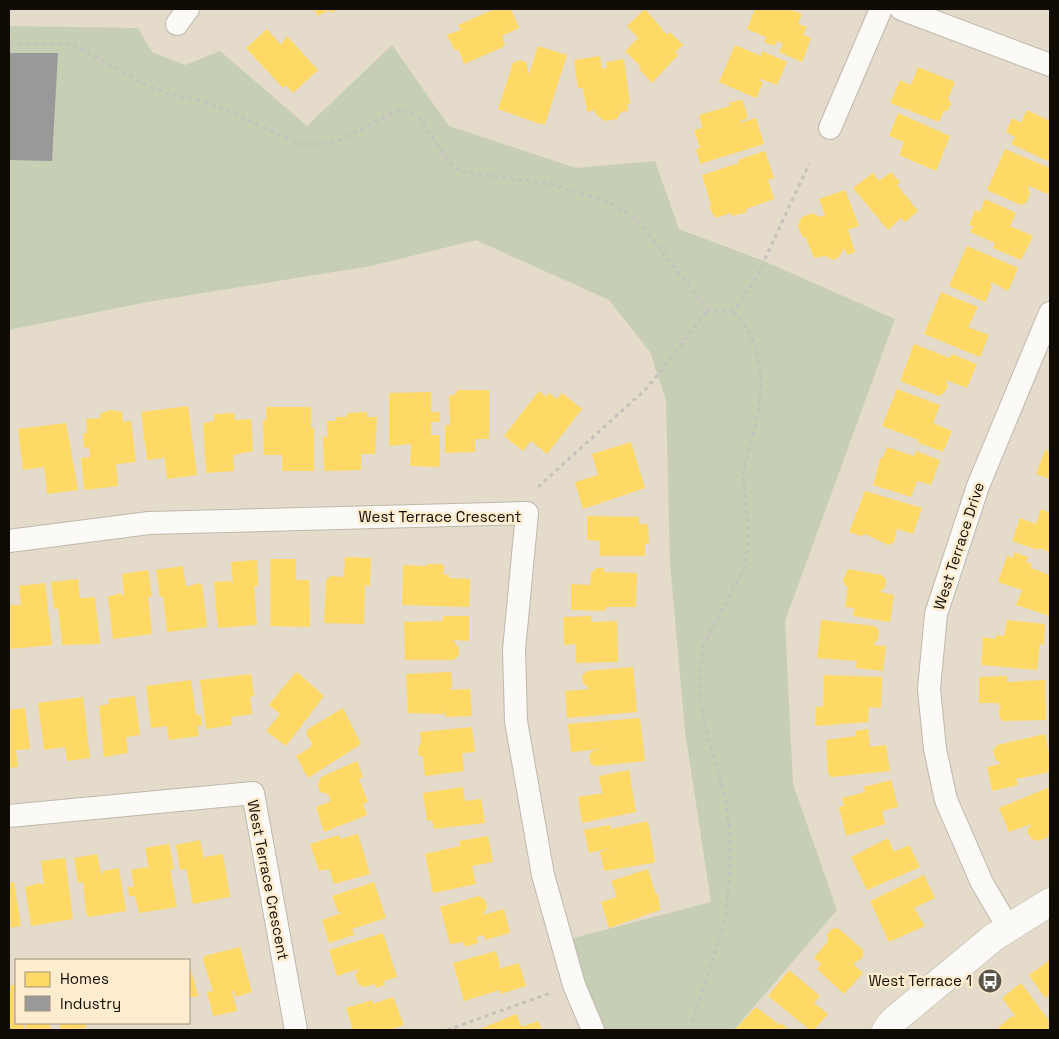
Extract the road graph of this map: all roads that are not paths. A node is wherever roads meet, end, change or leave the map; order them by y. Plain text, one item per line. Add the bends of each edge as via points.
1 (881, 9) edge
2 (901, 9) edge
3 (1050, 65) edge
4 (830, 128) dead end
5 (1050, 313) edge
6 (9, 541) edge
7 (9, 816) edge
8 (1050, 902) edge
9 (1008, 927) junction
10 (296, 1030) edge
11 (593, 1030) edge
12 (886, 1030) edge

1 - 4 street
2 - 3 street
5 - 9 street, West Terrace Drive via 978,486 936,614 929,690 935,749 946,800 982,884
6 - 11 street, West Terrace Crescent via 149,523 528,513 514,650 516,721 543,875 574,985
7 - 10 street, West Terrace Crescent via 253,793
8 - 9 street
9 - 12 street

